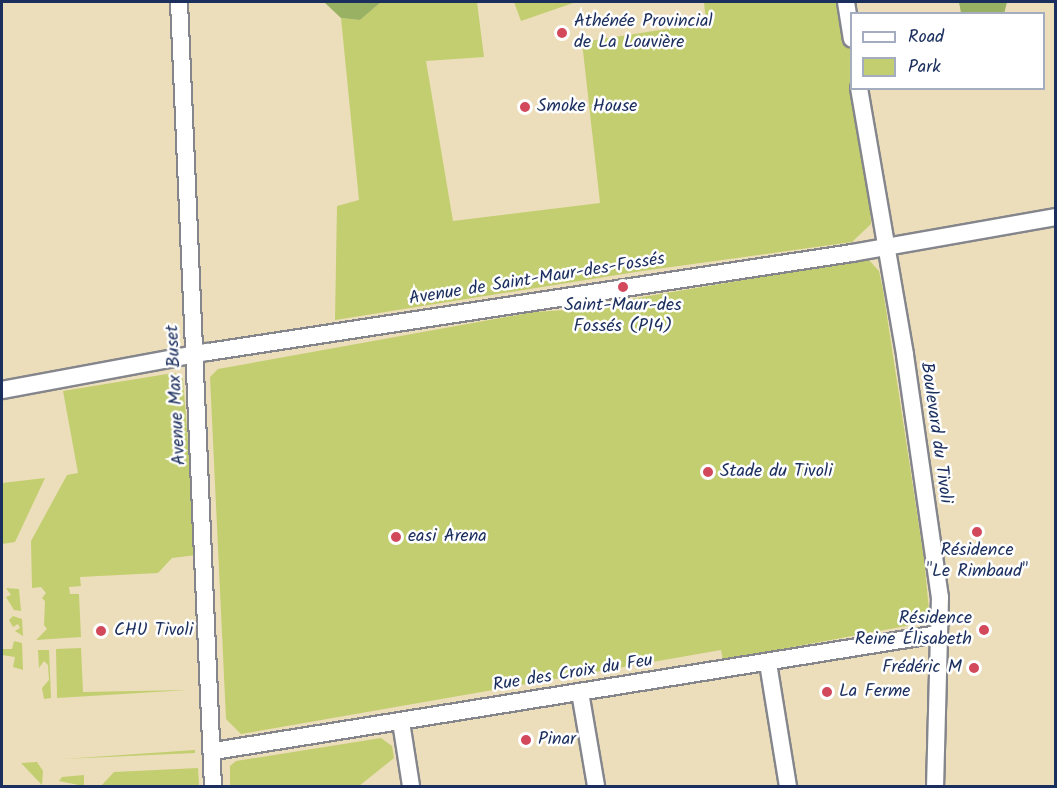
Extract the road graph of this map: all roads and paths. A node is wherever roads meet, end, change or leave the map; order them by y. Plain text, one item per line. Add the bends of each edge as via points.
1 (179, 2) edge
2 (846, 2) edge
3 (850, 27) edge
4 (859, 90) edge
5 (1056, 217) edge
6 (886, 245) junction
7 (195, 355) junction
8 (2, 390) edge
9 (938, 634) junction
10 (768, 663) junction
11 (580, 692) junction
12 (401, 722) junction
13 (214, 751) junction
14 (213, 786) edge
15 (411, 786) edge
16 (596, 786) edge
17 (788, 786) edge
18 (935, 786) edge

1 - 7 street, Avenue Max Buset
2 - 3 street
4 - 6 street, Boulevard du Tivoli
5 - 6 street, Avenue de Saint-Maur-des-Fossés
6 - 7 street, Avenue de Saint-Maur-des-Fossés
6 - 9 street, Boulevard du Tivoli via 940,597
7 - 8 street, Avenue de Saint-Maur-des-Fossés
7 - 13 street, Avenue Max Buset
9 - 10 street, Rue des Croix du Feu
9 - 18 street, Boulevard du Tivoli
10 - 11 street, Rue des Croix du Feu
10 - 17 street
11 - 12 street, Rue des Croix du Feu
11 - 16 street
12 - 13 street, Rue des Croix du Feu
12 - 15 street
13 - 14 street, Avenue Max Buset

